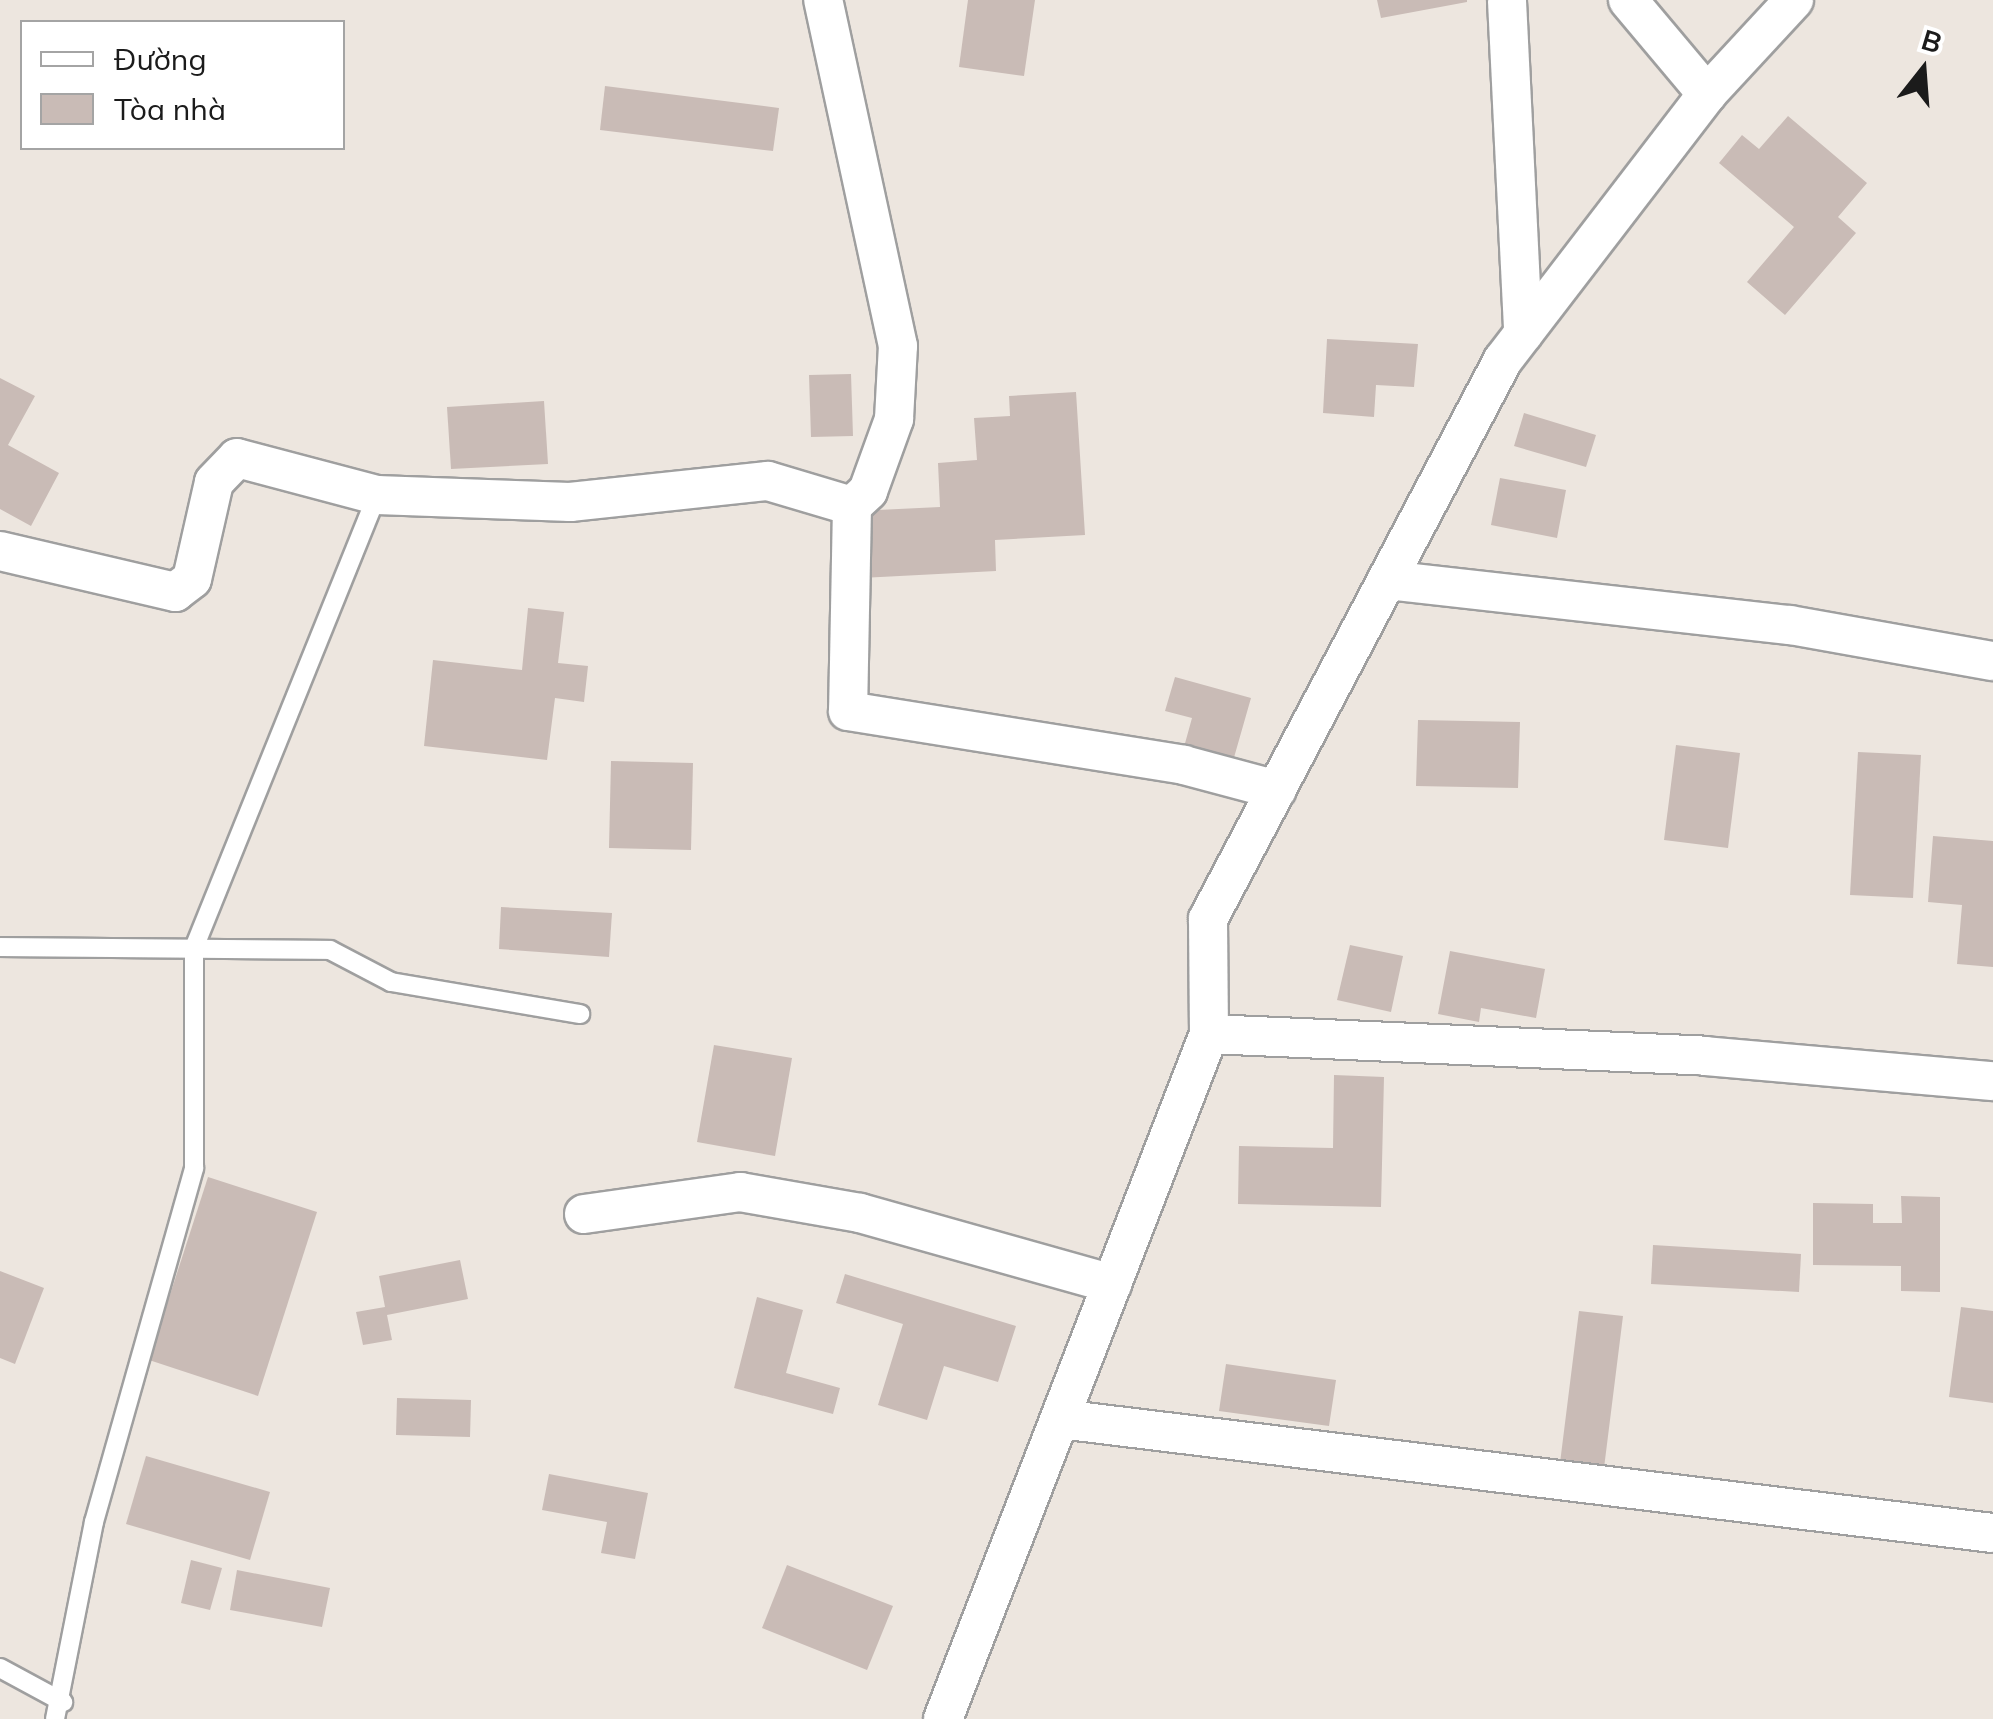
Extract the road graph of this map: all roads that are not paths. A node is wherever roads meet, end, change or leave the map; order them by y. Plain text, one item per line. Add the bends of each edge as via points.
1 (823, 0) edge
2 (1628, 0) edge
3 (1794, 0) edge
4 (1507, 1) edge
5 (1707, 94) junction
6 (1523, 334) junction
7 (377, 495) junction
8 (852, 506) junction
9 (0, 551) edge
10 (1387, 580) junction
11 (1993, 661) edge
12 (1277, 790) junction
13 (0, 947) edge
14 (194, 948) junction
15 (580, 1014) dead end
16 (1210, 1034) junction
17 (1993, 1081) edge
18 (584, 1214) dead end
19 (1112, 1284) junction
20 (1060, 1419) junction
21 (1993, 1533) edge
22 (0, 1668) edge
23 (59, 1711) edge
24 (943, 1719) edge

1 - 8 street via 898,346 894,419 868,490
2 - 5 street
3 - 5 street
4 - 6 street
5 - 6 street
6 - 10 street
7 - 8 street via 570,502 768,481
7 - 9 street via 237,458 214,482 192,579 175,592
7 - 14 lane
8 - 12 street via 848,711 1184,765
10 - 11 street via 1790,625
10 - 12 street
12 - 16 street via 1208,919
13 - 14 lane
14 - 15 lane via 330,950 391,982
14 - 23 lane via 194,1168 94,1522
16 - 17 street via 1705,1056
16 - 19 street
18 - 19 street via 740,1192 860,1213
19 - 20 street
20 - 21 street
20 - 24 street
22 - 23 lane

